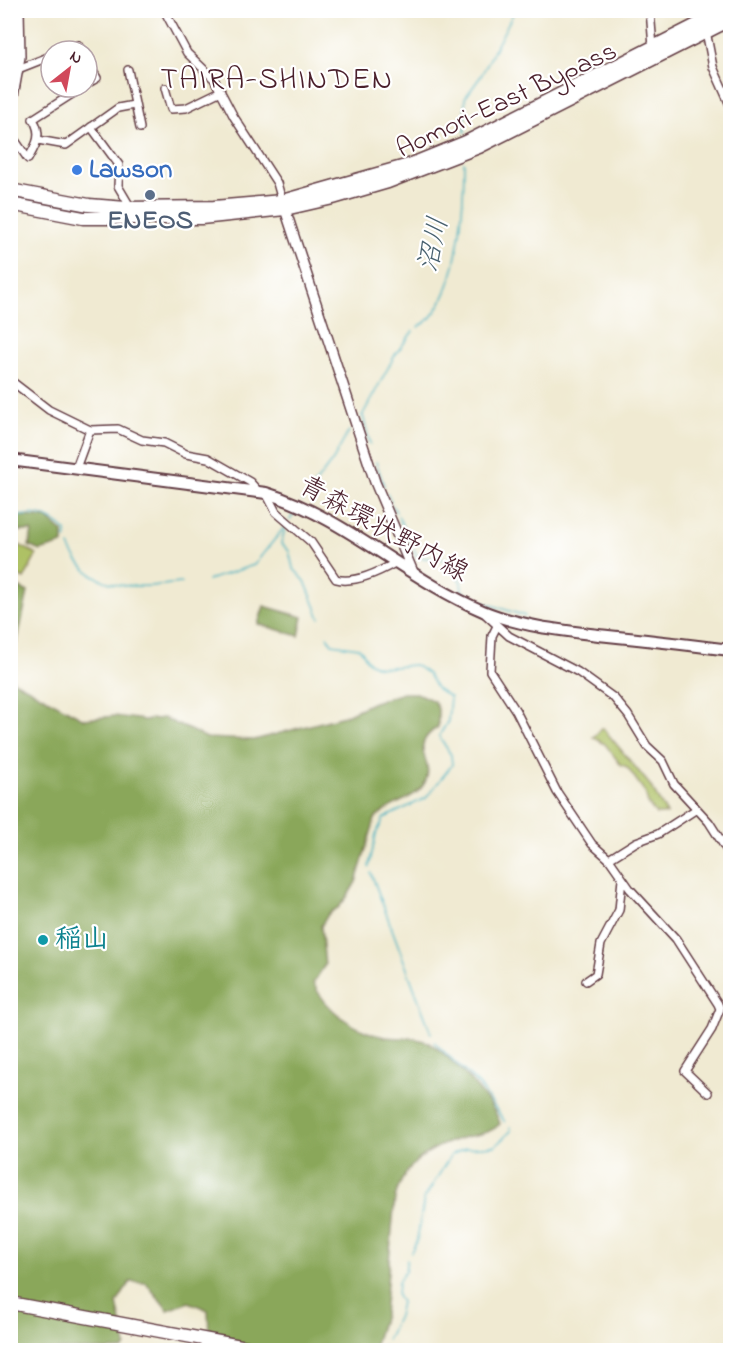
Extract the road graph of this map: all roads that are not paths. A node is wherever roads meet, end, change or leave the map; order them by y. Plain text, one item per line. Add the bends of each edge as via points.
1 (19, 10) edge
2 (164, 10) edge
3 (670, 10) edge
4 (726, 10) edge
5 (650, 12) edge
6 (730, 20) edge
7 (707, 21) edge
8 (15, 29) edge
9 (653, 47) junction
10 (39, 61) edge
11 (18, 69) junction
12 (128, 70) dead end
13 (165, 88) dead end
14 (221, 92) junction
15 (64, 99) edge
16 (134, 105) junction
17 (730, 105) edge
18 (10, 113) edge
19 (91, 127) junction
20 (140, 128) dead end
21 (10, 133) edge
22 (38, 140) junction
23 (10, 190) edge
24 (10, 204) edge
25 (284, 205) junction
26 (131, 208) junction
27 (10, 380) edge
28 (90, 430) junction
29 (10, 460) edge
30 (76, 468) junction
31 (263, 493) junction
32 (395, 563) junction
33 (413, 573) junction
34 (481, 610) junction
35 (496, 626) junction
36 (730, 650) edge
37 (695, 810) junction
38 (730, 855) edge
39 (609, 858) junction
40 (622, 879) junction
41 (586, 981) dead end
42 (708, 1093) dead end
43 (10, 1303) edge
44 (262, 1350) edge

1 - 8 street
2 - 14 street via 187,53 214,78
3 - 5 street
4 - 7 highway, Aomori-East Bypass
5 - 9 street
6 - 7 highway, Aomori-East Bypass
7 - 9 highway, Aomori-East Bypass
7 - 17 street via 713,67
7 - 25 highway, Aomori-East Bypass via 466,153 388,182
8 - 11 street
9 - 25 highway, Aomori-East Bypass via 466,142 409,165
10 - 11 street
11 - 18 street
12 - 16 street
13 - 14 street via 171,109 186,108
14 - 25 street via 277,183
15 - 22 street via 33,119 39,128
16 - 19 street via 118,108
16 - 20 street
19 - 22 street via 66,145
19 - 26 street via 119,165 118,186
21 - 22 street via 28,159
23 - 26 highway, Aomori-East Bypass via 89,205
24 - 25 highway, Aomori-East Bypass via 83,218 201,218
25 - 26 highway, Aomori-East Bypass
25 - 33 street via 375,482
27 - 28 street via 49,410
28 - 30 street
28 - 31 street via 118,429 142,440 208,458
29 - 30 main road, 青森環状野内線
30 - 31 main road, 青森環状野内線
31 - 32 main road, 青森環状野内線 via 301,505
31 - 32 street via 276,512 310,542 336,579 367,576
32 - 33 main road, 青森環状野内線
33 - 34 main road, 青森環状野内線
34 - 35 street
34 - 36 main road, 青森環状野内線 via 555,630
35 - 37 street via 524,646 578,672 614,698 646,746 663,760 674,784
35 - 39 street via 490,648 490,671 516,711 557,792 592,844
37 - 38 street via 709,822
37 - 39 street
39 - 40 street
40 - 41 street via 619,910 601,944 596,975
40 - 42 street via 676,939 718,1004 715,1022 685,1071
43 - 44 highway

